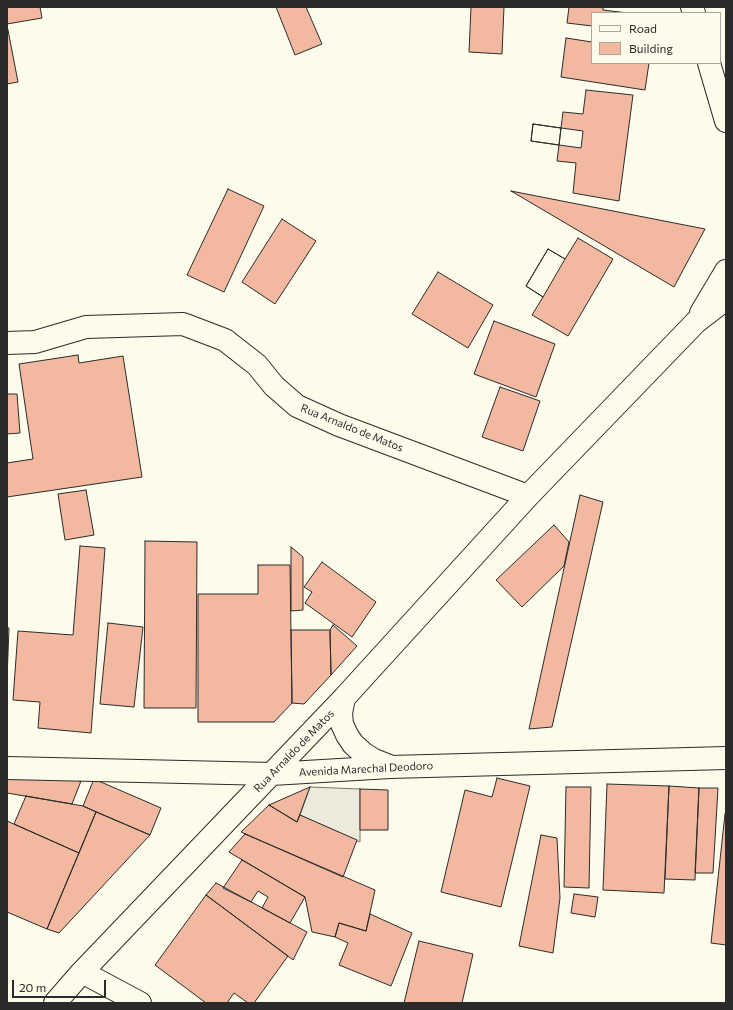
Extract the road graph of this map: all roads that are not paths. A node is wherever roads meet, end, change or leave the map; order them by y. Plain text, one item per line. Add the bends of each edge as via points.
1 (709, 64) edge
2 (726, 121) edge
3 (726, 271) edge
4 (726, 299) edge
5 (696, 322) junction
6 (7, 344) edge
7 (528, 496) junction
8 (344, 698) junction
9 (726, 758) edge
10 (390, 767) junction
11 (7, 768) edge
12 (272, 774) junction
13 (82, 972) junction
14 (55, 1003) edge
15 (140, 1003) edge

1 - 2 street
3 - 5 street
4 - 5 street
5 - 7 street, Rua Arnaldo de Matos
6 - 7 street, Rua Arnaldo de Matos via 35,342 86,327 183,324 225,340 257,365 274,386 298,406 340,425
7 - 8 street, Rua Arnaldo de Matos
8 - 10 street via 341,713 347,735 363,753
8 - 12 street, Rua Arnaldo de Matos
9 - 10 street, Avenida Marechal Deodoro
10 - 12 street, Avenida Marechal Deodoro
11 - 12 street, Avenida Marechal Deodoro
12 - 13 street, Rua Arnaldo de Matos
13 - 14 street, Rua Arnaldo de Matos
13 - 15 street

